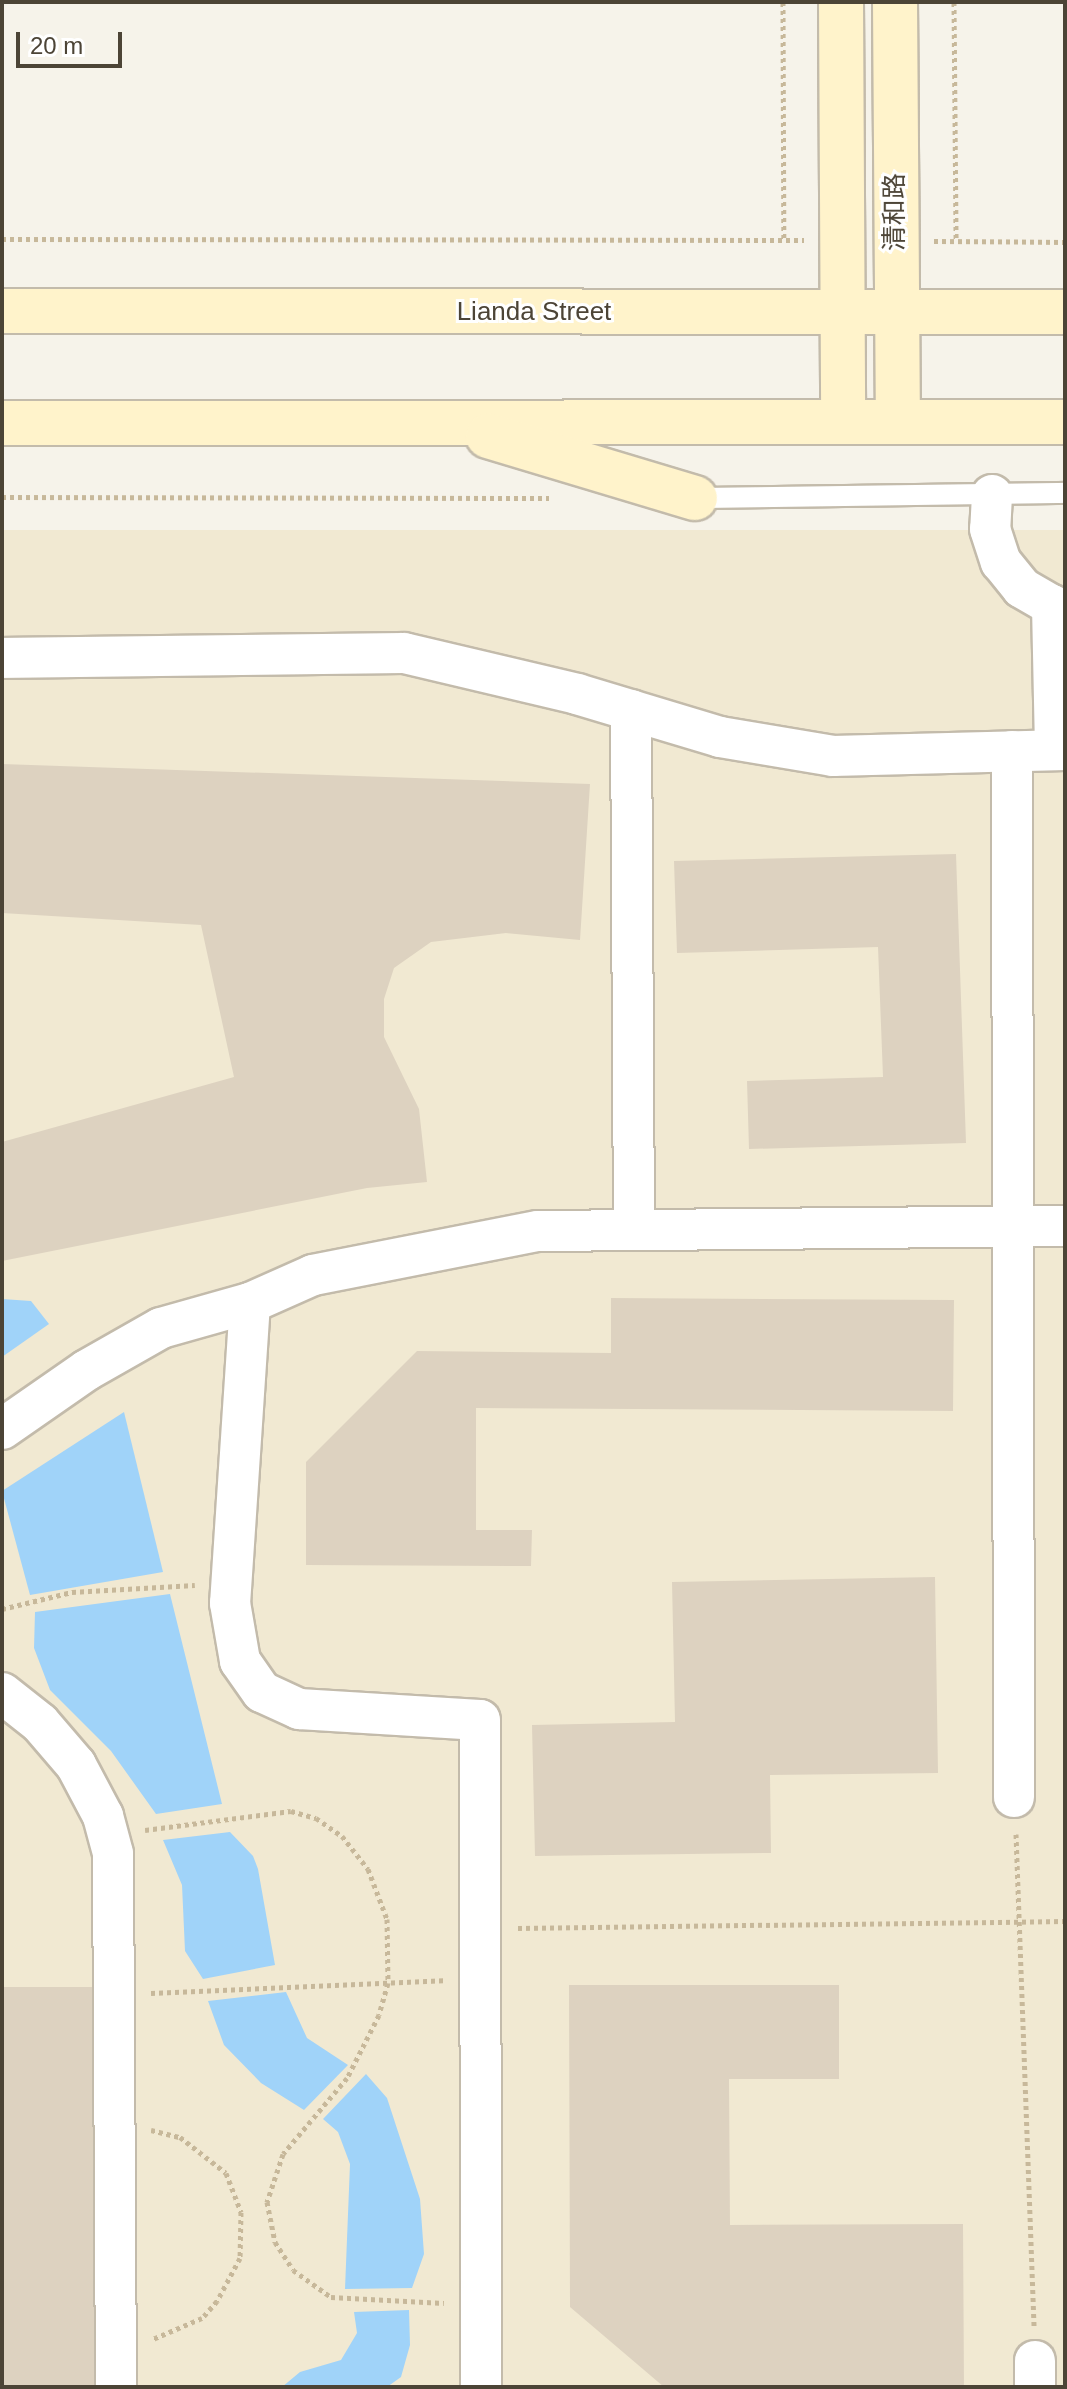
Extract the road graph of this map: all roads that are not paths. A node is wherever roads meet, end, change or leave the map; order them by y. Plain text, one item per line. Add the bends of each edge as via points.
1 (841, 2) edge
2 (895, 2) edge
3 (2, 311) edge
4 (1065, 312) edge
5 (843, 313) junction
6 (895, 313) junction
7 (843, 421) junction
8 (444, 422) junction
9 (898, 422) junction
10 (1065, 422) edge
11 (2, 423) edge
12 (1065, 493) edge
13 (992, 495) junction
14 (695, 498) joint
15 (1059, 601) edge
16 (2, 658) edge
17 (631, 710) junction
18 (1060, 750) edge
19 (1012, 751) junction
20 (1014, 1224) junction
21 (1065, 1226) edge
22 (634, 1229) junction
23 (250, 1303) junction
24 (2, 1429) edge
25 (2, 1693) edge
26 (1014, 1797) road end
27 (116, 2387) edge
28 (481, 2387) edge

1 - 5 main road, 清和路
2 - 6 main road, 清和路
3 - 5 main road, Lianda Street
4 - 6 main road, Lianda Street
5 - 6 main road, Lianda Street
5 - 7 main road, 清和路
6 - 9 main road, 清和路
7 - 8 main road
7 - 9 main road
8 - 11 main road
8 - 14 main road
9 - 10 main road
12 - 13 lane
13 - 14 lane
13 - 15 street via 990,529 1001,562 1022,588
15 - 18 street
16 - 17 street via 404,653
17 - 19 street via 720,737 833,756
17 - 22 street
18 - 19 street
19 - 20 street
20 - 21 street
20 - 22 street
20 - 26 street
22 - 23 street via 538,1231 313,1275
23 - 24 street via 161,1328 87,1370
23 - 28 street via 231,1587 240,1661 262,1692 299,1709 480,1720
25 - 27 street via 40,1723 76,1765 108,1836

